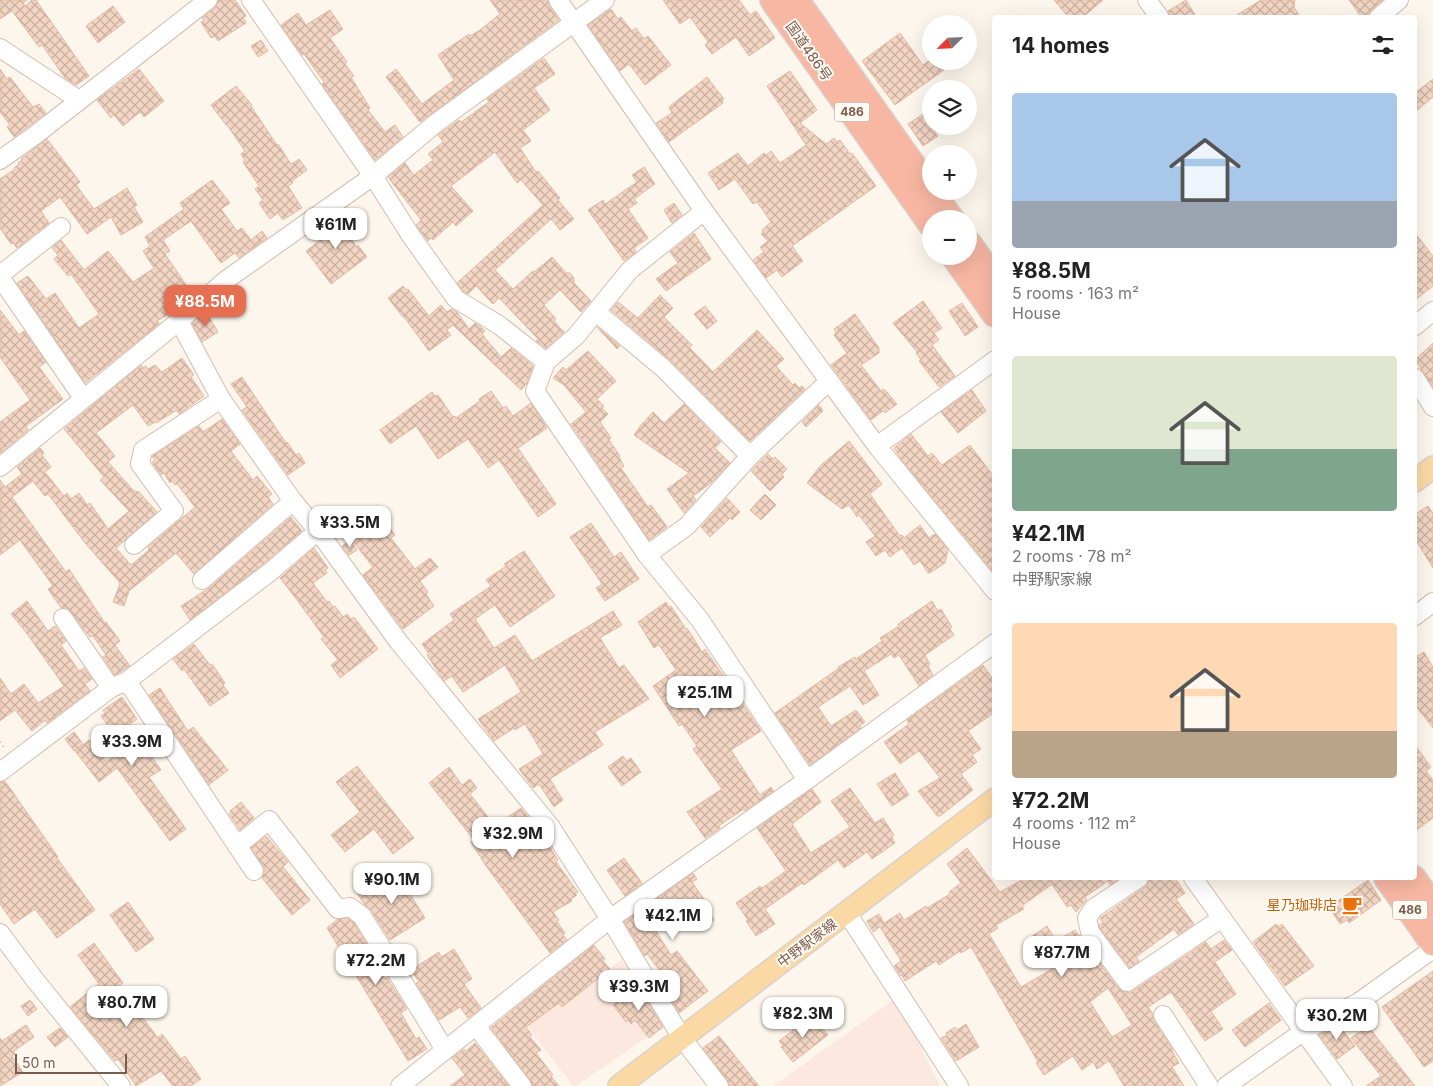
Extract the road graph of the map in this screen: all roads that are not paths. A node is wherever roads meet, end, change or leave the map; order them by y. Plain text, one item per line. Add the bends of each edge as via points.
1 (208, 0) edge
2 (251, 0) edge
3 (558, 0) edge
4 (605, 0) edge
5 (773, 0) edge
6 (796, 0) edge
7 (1147, 0) edge
8 (1399, 0) edge
9 (1158, 15) edge
10 (1382, 15) edge
11 (574, 23) junction
12 (0, 48) edge
13 (79, 100) junction
14 (0, 160) edge
15 (373, 176) junction
16 (922, 178) edge
17 (704, 211) junction
18 (922, 211) edge
19 (60, 227) dead end
20 (977, 255) edge
21 (960, 265) edge
22 (0, 276) edge
23 (992, 277) edge
24 (992, 310) edge
25 (1433, 311) edge
26 (596, 312) junction
27 (178, 321) junction
28 (1417, 324) edge
29 (546, 362) junction
30 (992, 362) edge
31 (829, 381) junction
32 (1417, 381) edge
33 (83, 398) junction
34 (221, 399) junction
35 (1433, 407) edge
36 (877, 446) junction
37 (750, 456) junction
38 (0, 467) edge
39 (1433, 467) edge
40 (1417, 479) edge
41 (293, 500) junction
42 (318, 531) junction
43 (134, 545) dead end
44 (647, 555) junction
45 (202, 580) dead end
46 (992, 587) edge
47 (1433, 602) edge
48 (1417, 614) edge
49 (63, 618) dead end
50 (992, 645) edge
51 (127, 681) junction
52 (111, 688) junction
53 (0, 772) edge
54 (807, 780) junction
55 (992, 801) edge
56 (237, 846) junction
57 (254, 871) dead end
58 (1136, 880) edge
59 (1194, 880) edge
60 (1389, 880) edge
61 (1414, 880) edge
62 (1433, 906) edge
63 (847, 913) junction
64 (1222, 918) junction
65 (610, 919) junction
66 (0, 933) edge
67 (1433, 943) edge
68 (1433, 949) edge
69 (1163, 1015) dead end
70 (476, 1026) junction
71 (1304, 1032) junction
72 (682, 1038) junction
73 (445, 1050) junction
74 (120, 1086) edge
75 (400, 1086) edge
76 (522, 1086) edge
77 (619, 1086) edge
78 (719, 1086) edge
79 (959, 1086) edge
80 (1209, 1086) edge
81 (1226, 1086) edge
82 (1343, 1086) edge

1 - 13 street
2 - 15 street
3 - 11 street
4 - 11 street
5 - 18 highway, 国道486号 / 486
6 - 16 highway, 国道486号 / 486
7 - 9 street
8 - 10 street
11 - 15 street via 436,123
11 - 17 street
12 - 13 street
13 - 14 street
15 - 27 street via 226,280
15 - 29 street via 410,236 456,299 499,325
17 - 26 street via 630,270
17 - 31 street
19 - 22 street
20 - 23 highway
21 - 24 highway
22 - 33 street
25 - 28 street
26 - 29 street via 576,336
26 - 37 street via 664,368
27 - 33 street
27 - 34 street
29 - 44 street via 535,391
30 - 36 street
31 - 36 street
31 - 37 street
32 - 35 street
33 - 38 street
34 - 41 street
34 - 43 street via 143,450 140,464 174,510
36 - 46 street
37 - 44 street via 687,526
39 - 40 main road
41 - 42 street
41 - 45 street
42 - 51 street via 270,572
42 - 65 street via 398,641 550,826
44 - 54 street via 700,620
47 - 48 street
49 - 52 street
50 - 54 street
51 - 52 street
51 - 56 street
52 - 53 street
54 - 65 street
55 - 63 main road, 中野駅家線
56 - 57 street
56 - 73 street via 269,820 338,908 350,907 362,916
58 - 64 street via 1094,908 1087,918 1090,932 1126,982
59 - 64 street
60 - 67 highway, 486
61 - 62 highway, 486
63 - 72 main road, 中野駅家線
63 - 79 street
64 - 71 street
65 - 70 street
65 - 72 street
66 - 74 street
68 - 71 street via 1359,1002
69 - 80 street
70 - 73 street
70 - 76 street
71 - 81 street
71 - 82 street
72 - 77 main road, 中野駅家線
72 - 78 street
73 - 75 street

